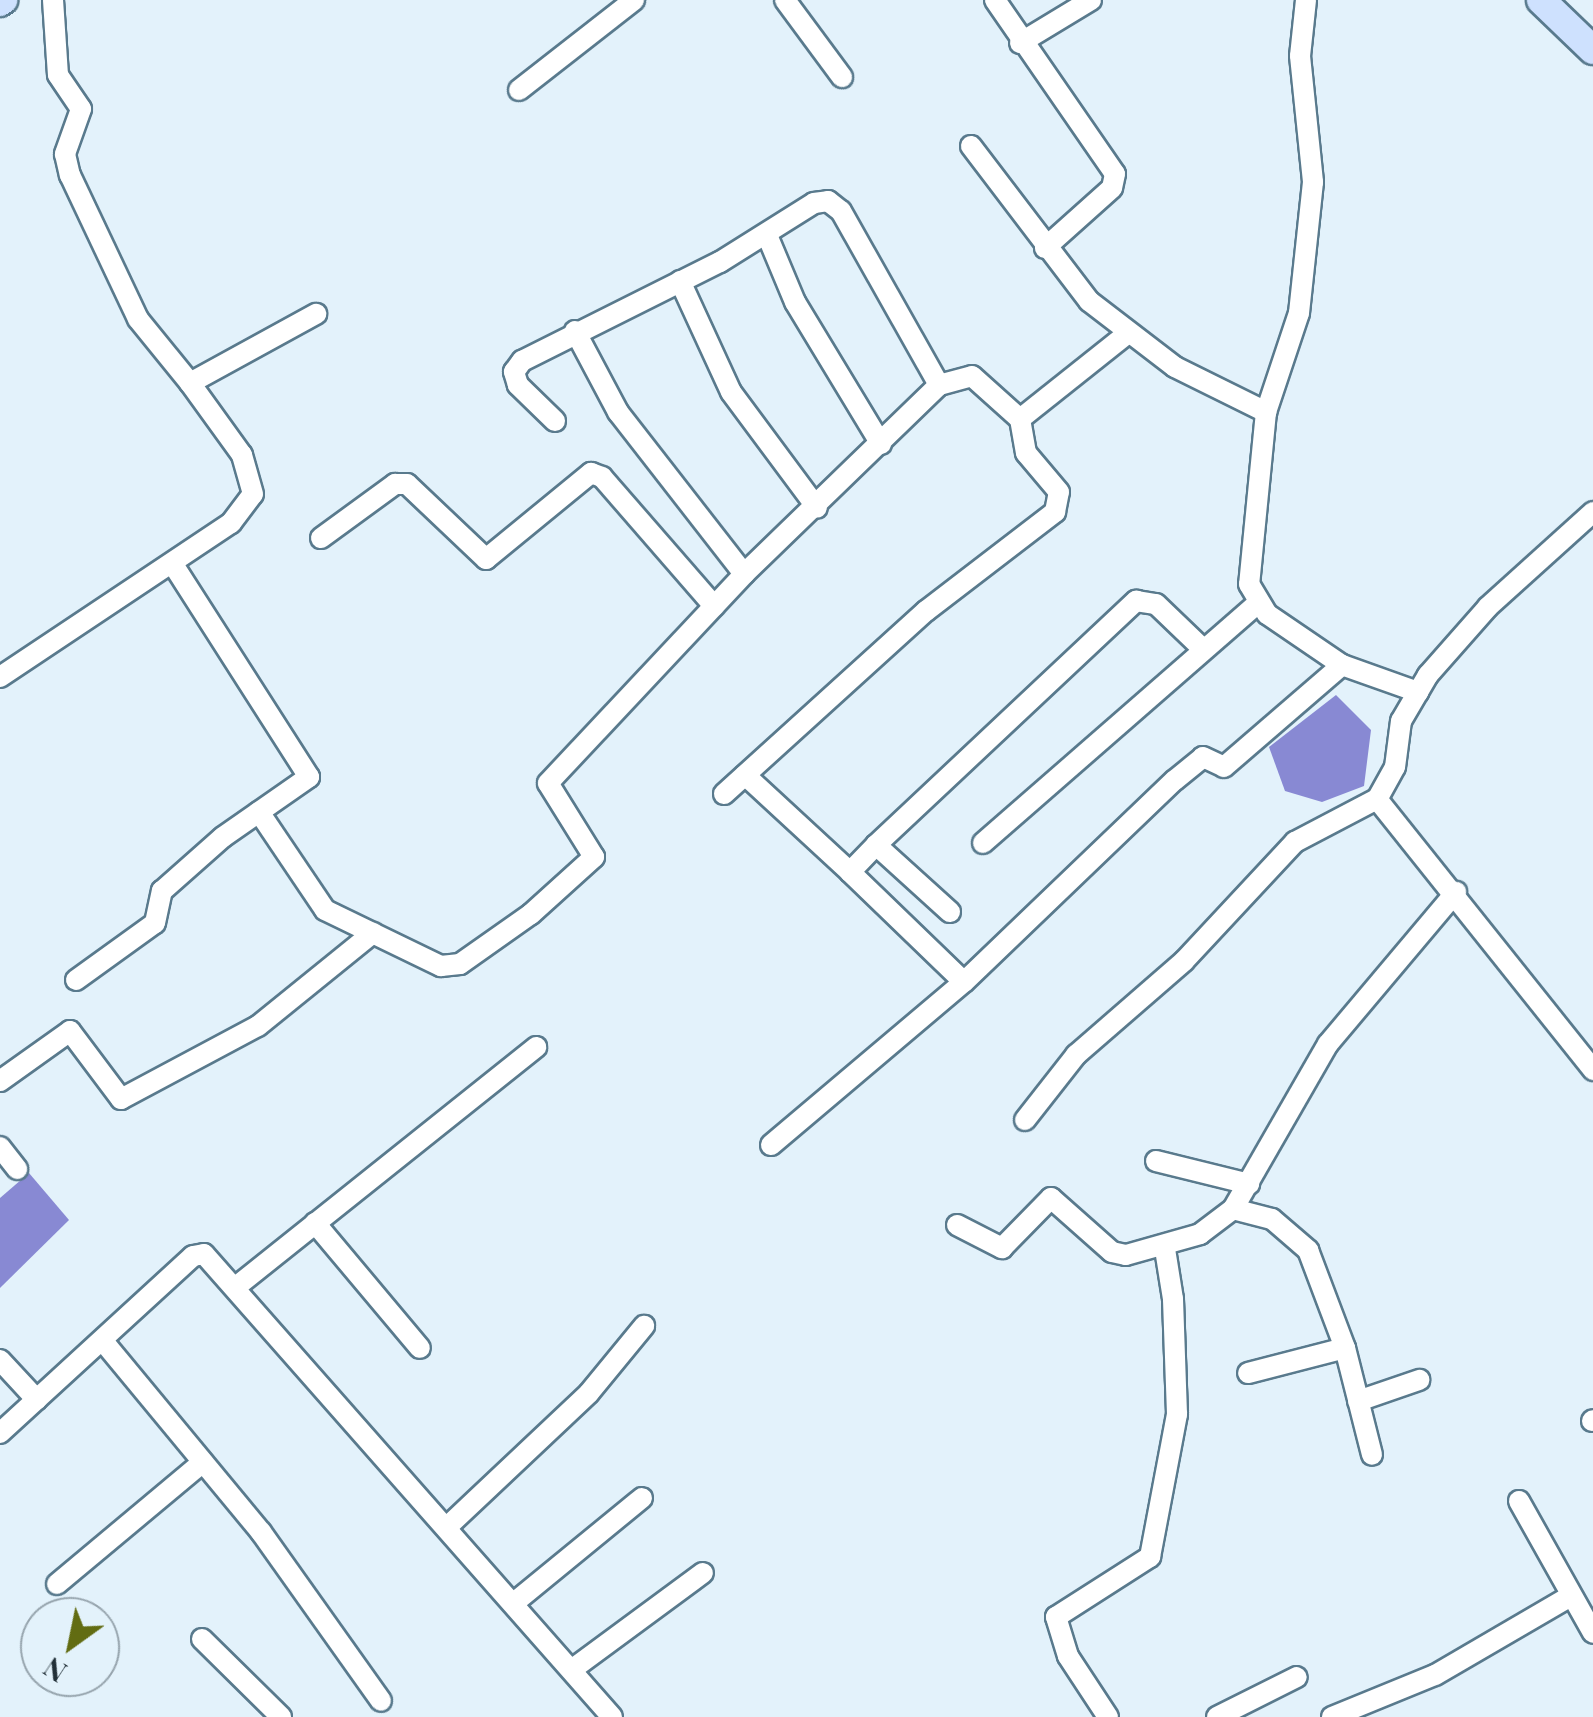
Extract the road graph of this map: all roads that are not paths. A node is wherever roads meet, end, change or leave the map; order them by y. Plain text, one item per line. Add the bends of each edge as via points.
1 (53, 0) edge
2 (634, 0) edge
3 (784, 0) edge
4 (994, 0) edge
5 (1092, 0) edge
6 (1306, 0) edge
7 (1541, 0) edge
8 (1020, 43) junction
9 (1593, 50) edge
10 (842, 76) dead end
11 (519, 90) dead end
12 (971, 146) dead end
13 (767, 235) junction
14 (1046, 248) junction
15 (680, 281) junction
16 (316, 314) dead end
17 (575, 331) junction
18 (1127, 334) junction
19 (190, 383) junction
20 (938, 386) junction
21 (1266, 412) junction
22 (1020, 419) junction
23 (555, 421) dead end
24 (881, 444) junction
25 (817, 508) junction
26 (1593, 512) edge
27 (321, 538) dead end
28 (173, 564) junction
29 (744, 574) junction
30 (1260, 602) junction
31 (714, 606) junction
32 (1203, 649) junction
33 (1342, 665) junction
34 (0, 677) edge
35 (1418, 692) junction
36 (745, 775) junction
37 (724, 794) dead end
38 (1377, 799) junction
39 (259, 812) junction
40 (983, 843) dead end
41 (876, 845) junction
42 (850, 872) junction
43 (1456, 892) junction
44 (950, 912) dead end
45 (373, 934) junction
46 (76, 980) dead end
47 (964, 982) junction
48 (536, 1047) dead end
49 (1593, 1070) edge
50 (0, 1081) edge
51 (1026, 1120) dead end
52 (772, 1145) dead end
53 (0, 1146) edge
54 (1156, 1161) dead end
55 (17, 1169) dead end
56 (1249, 1184) junction
57 (1233, 1209) junction
58 (315, 1223) junction
59 (957, 1225) dead end
60 (1164, 1249) junction
61 (236, 1286) junction
62 (644, 1326) dead end
63 (103, 1341) junction
64 (420, 1348) dead end
65 (1345, 1348) junction
66 (0, 1360) edge
67 (1248, 1373) dead end
68 (1419, 1380) dead end
69 (37, 1400) junction
70 (1358, 1401) junction
71 (0, 1434) edge
72 (1372, 1454) dead end
73 (203, 1462) junction
74 (642, 1498) dead end
75 (1520, 1501) dead end
76 (447, 1527) junction
77 (704, 1573) dead end
78 (57, 1584) dead end
79 (1569, 1597) junction
80 (515, 1602) junction
81 (1593, 1633) edge
82 (202, 1640) dead end
83 (574, 1668) junction
84 (1297, 1678) dead end
85 (381, 1700) dead end
86 (1223, 1715) edge
87 (281, 1717) edge
88 (612, 1717) edge
89 (1108, 1717) edge
90 (1332, 1717) edge

1 - 19 street via 58,75 80,109 65,154 70,174 138,318
2 - 11 street
3 - 10 street
4 - 8 street
5 - 8 street
6 - 21 street via 1300,56 1313,182 1299,313
7 - 9 street
8 - 14 street via 1115,174 1112,188
12 - 14 street
13 - 15 street
13 - 20 street via 814,202 841,211
13 - 24 street via 795,302
14 - 18 street via 1089,301
15 - 17 street
15 - 25 street via 731,392
16 - 19 street
17 - 23 street via 514,372 518,385
17 - 29 street via 618,412
18 - 21 street via 1218,392
18 - 22 street
19 - 28 street via 242,455 254,494 230,523
20 - 22 street via 966,374
20 - 24 street
21 - 30 street via 1248,584
22 - 36 street via 1026,453 1059,492 1055,512 926,611
24 - 25 street
25 - 29 street
26 - 35 street via 1488,607
27 - 31 street via 395,484 407,484 486,559 591,473 602,477
28 - 34 street
28 - 39 street via 309,777
29 - 31 street
30 - 32 street
30 - 33 street via 1267,614
31 - 45 street via 548,783 594,857 531,914 460,964 442,966
32 - 40 street
32 - 41 street via 1156,604 1136,601
33 - 35 street
33 - 47 street via 1224,766 1203,758 1175,780
35 - 38 street via 1401,721 1395,767
36 - 37 street
36 - 42 street
38 - 43 street
38 - 51 street via 1295,842 1184,961 1076,1055
39 - 45 street via 326,910
39 - 46 street via 162,891 155,923
41 - 42 street
41 - 44 street
42 - 47 street
43 - 49 street
43 - 56 street via 1328,1044
45 - 50 street via 258,1026 122,1099 70,1032
47 - 52 street
48 - 58 street
53 - 55 street
54 - 56 street
56 - 57 street
57 - 60 street via 1200,1234
57 - 65 street via 1272,1219 1308,1250
58 - 61 street
58 - 64 street
59 - 60 street via 1002,1248 1051,1198 1112,1252
60 - 89 street via 1173,1298 1177,1414 1150,1558 1056,1617 1068,1656
61 - 63 street via 216,1262 198,1254
61 - 76 street
62 - 76 street via 588,1394
63 - 69 street
63 - 73 street
65 - 67 street
65 - 70 street
66 - 69 street
68 - 70 street
69 - 71 street
70 - 72 street
73 - 78 street
73 - 85 street
74 - 80 street
75 - 79 street
76 - 80 street
77 - 83 street
79 - 81 street
79 - 90 street via 1434,1675
80 - 83 street
82 - 87 street
83 - 88 street
84 - 86 street

